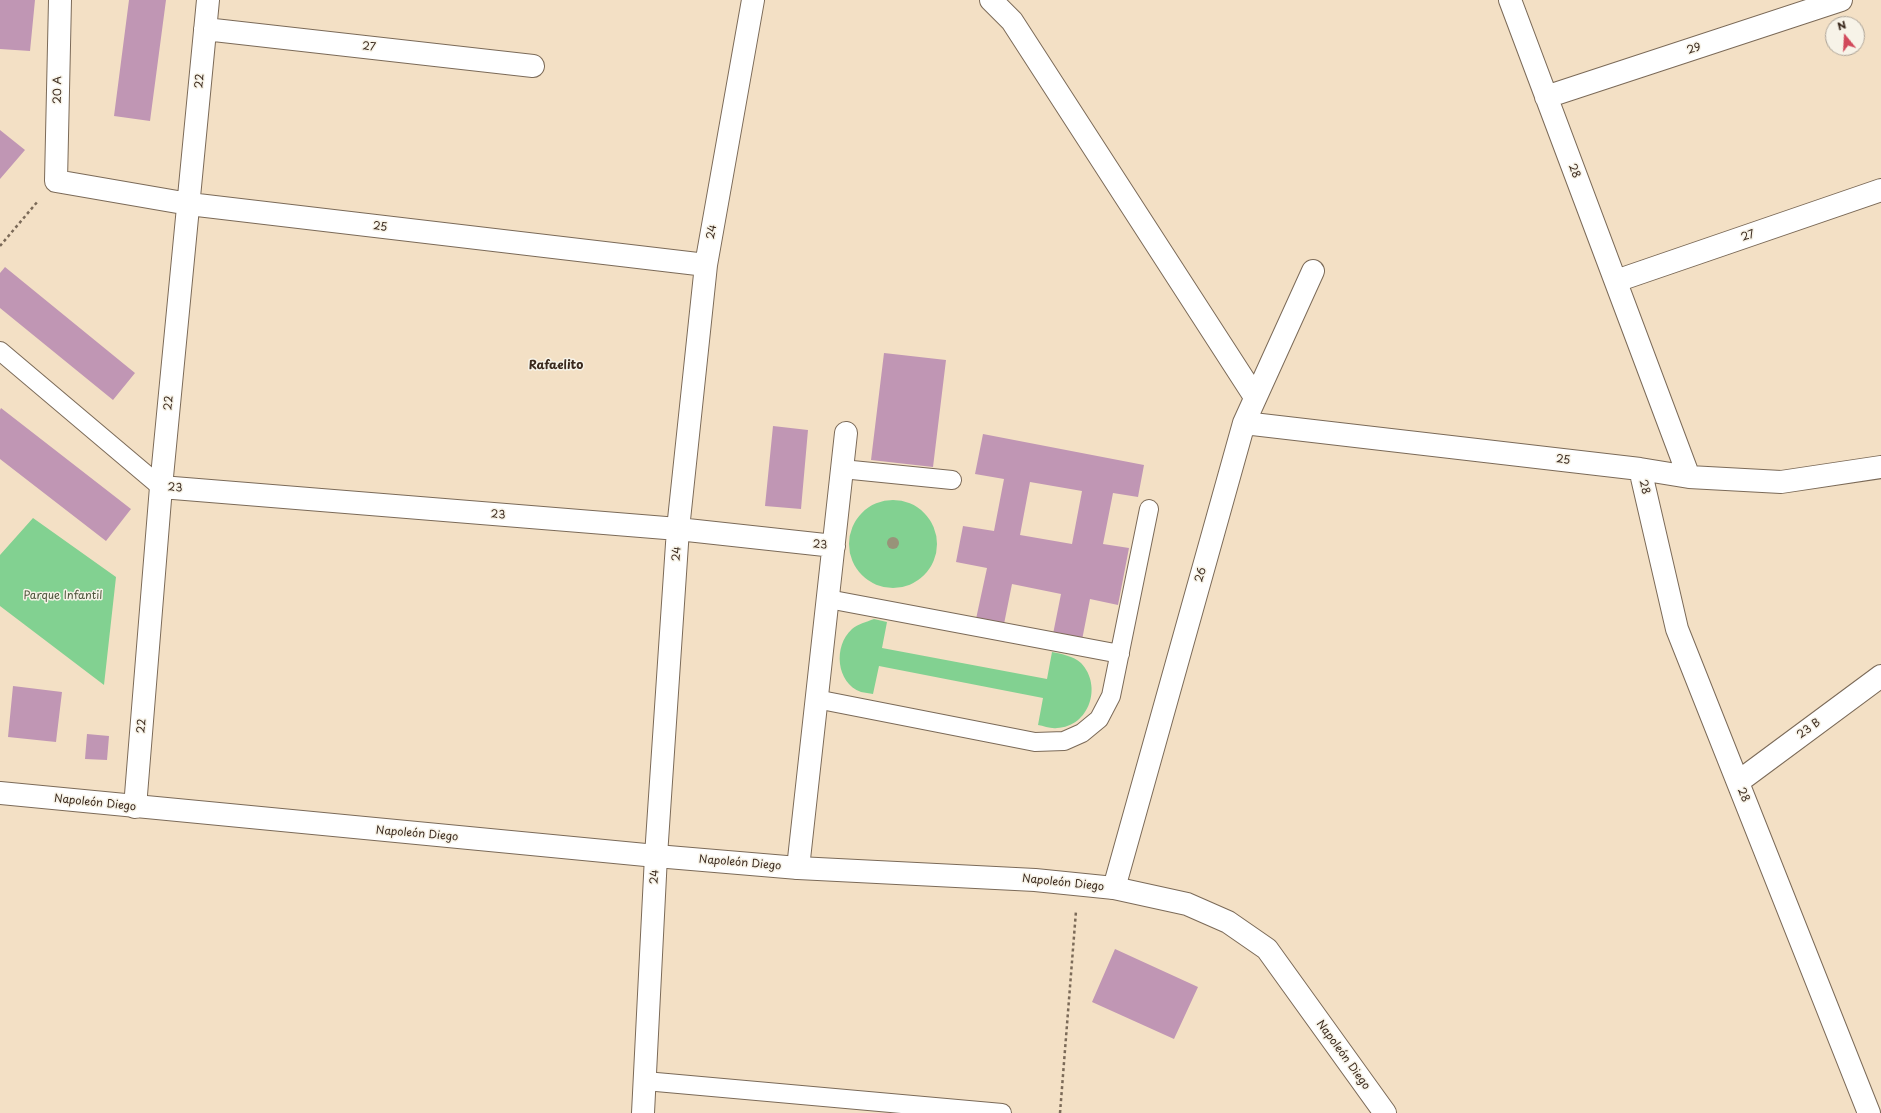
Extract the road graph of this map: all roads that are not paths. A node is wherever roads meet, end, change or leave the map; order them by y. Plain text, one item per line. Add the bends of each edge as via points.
1 (60, 0) edge
2 (208, 0) edge
3 (753, 0) edge
4 (991, 0) edge
5 (1510, 0) edge
6 (1842, 0) edge
7 (205, 29) junction
8 (533, 66) dead end
9 (1546, 97) junction
10 (56, 181) joint
11 (1881, 190) edge
12 (189, 204) junction
13 (706, 265) junction
14 (1313, 271) dead end
15 (1616, 281) junction
16 (0, 351) edge
17 (1255, 397) junction
18 (1244, 423) junction
19 (846, 433) dead end
20 (1881, 467) edge
21 (842, 469) junction
22 (1640, 469) junction
23 (1689, 477) junction
24 (952, 480) dead end
25 (161, 487) junction
26 (1149, 509) dead end
27 (678, 529) junction
28 (834, 546) junction
29 (828, 599) junction
30 (1120, 654) junction
31 (1881, 676) edge
32 (816, 699) junction
33 (1738, 782) junction
34 (0, 793) edge
35 (135, 807) junction
36 (656, 856) junction
37 (798, 868) junction
38 (1114, 888) junction
39 (644, 1082) junction
40 (643, 1113) edge
41 (1002, 1113) edge
42 (1385, 1113) edge
43 (1869, 1113) edge

1 - 10 street, 20 A
2 - 7 street, 22
3 - 13 street, 24
4 - 17 street via 1012,20
5 - 9 street, 28
6 - 9 street, 29
7 - 8 street, 27
7 - 12 street, 22
9 - 15 street, 28
10 - 12 street, 25
11 - 15 street, 27
12 - 13 street, 25
12 - 25 street, 22
13 - 27 street, 24
14 - 17 street, 26
15 - 23 street, 28
16 - 25 lane
17 - 18 street, 26
18 - 22 street, 25
18 - 38 street, 26
19 - 21 street
20 - 23 street, 25 via 1781,482
21 - 24 lane
21 - 28 street
22 - 23 street, 25
22 - 33 street, 28 via 1677,629
25 - 27 street, 23
25 - 35 street, 22
26 - 30 lane
27 - 28 street, 23
27 - 36 street, 24
28 - 29 street
29 - 30 lane
29 - 32 street
30 - 32 lane via 1111,696 1099,719 1082,733 1064,741 1035,742
31 - 33 street, 23 B
32 - 37 street
33 - 43 street, 28
34 - 35 street, Napoleón Diego
35 - 36 street, Napoleón Diego
36 - 37 street, Napoleón Diego
36 - 39 street, 24
37 - 38 street, Napoleón Diego via 1035,880
38 - 42 street, Napoleón Diego via 1187,904 1228,922 1267,949
39 - 40 street, 24
39 - 41 lane

